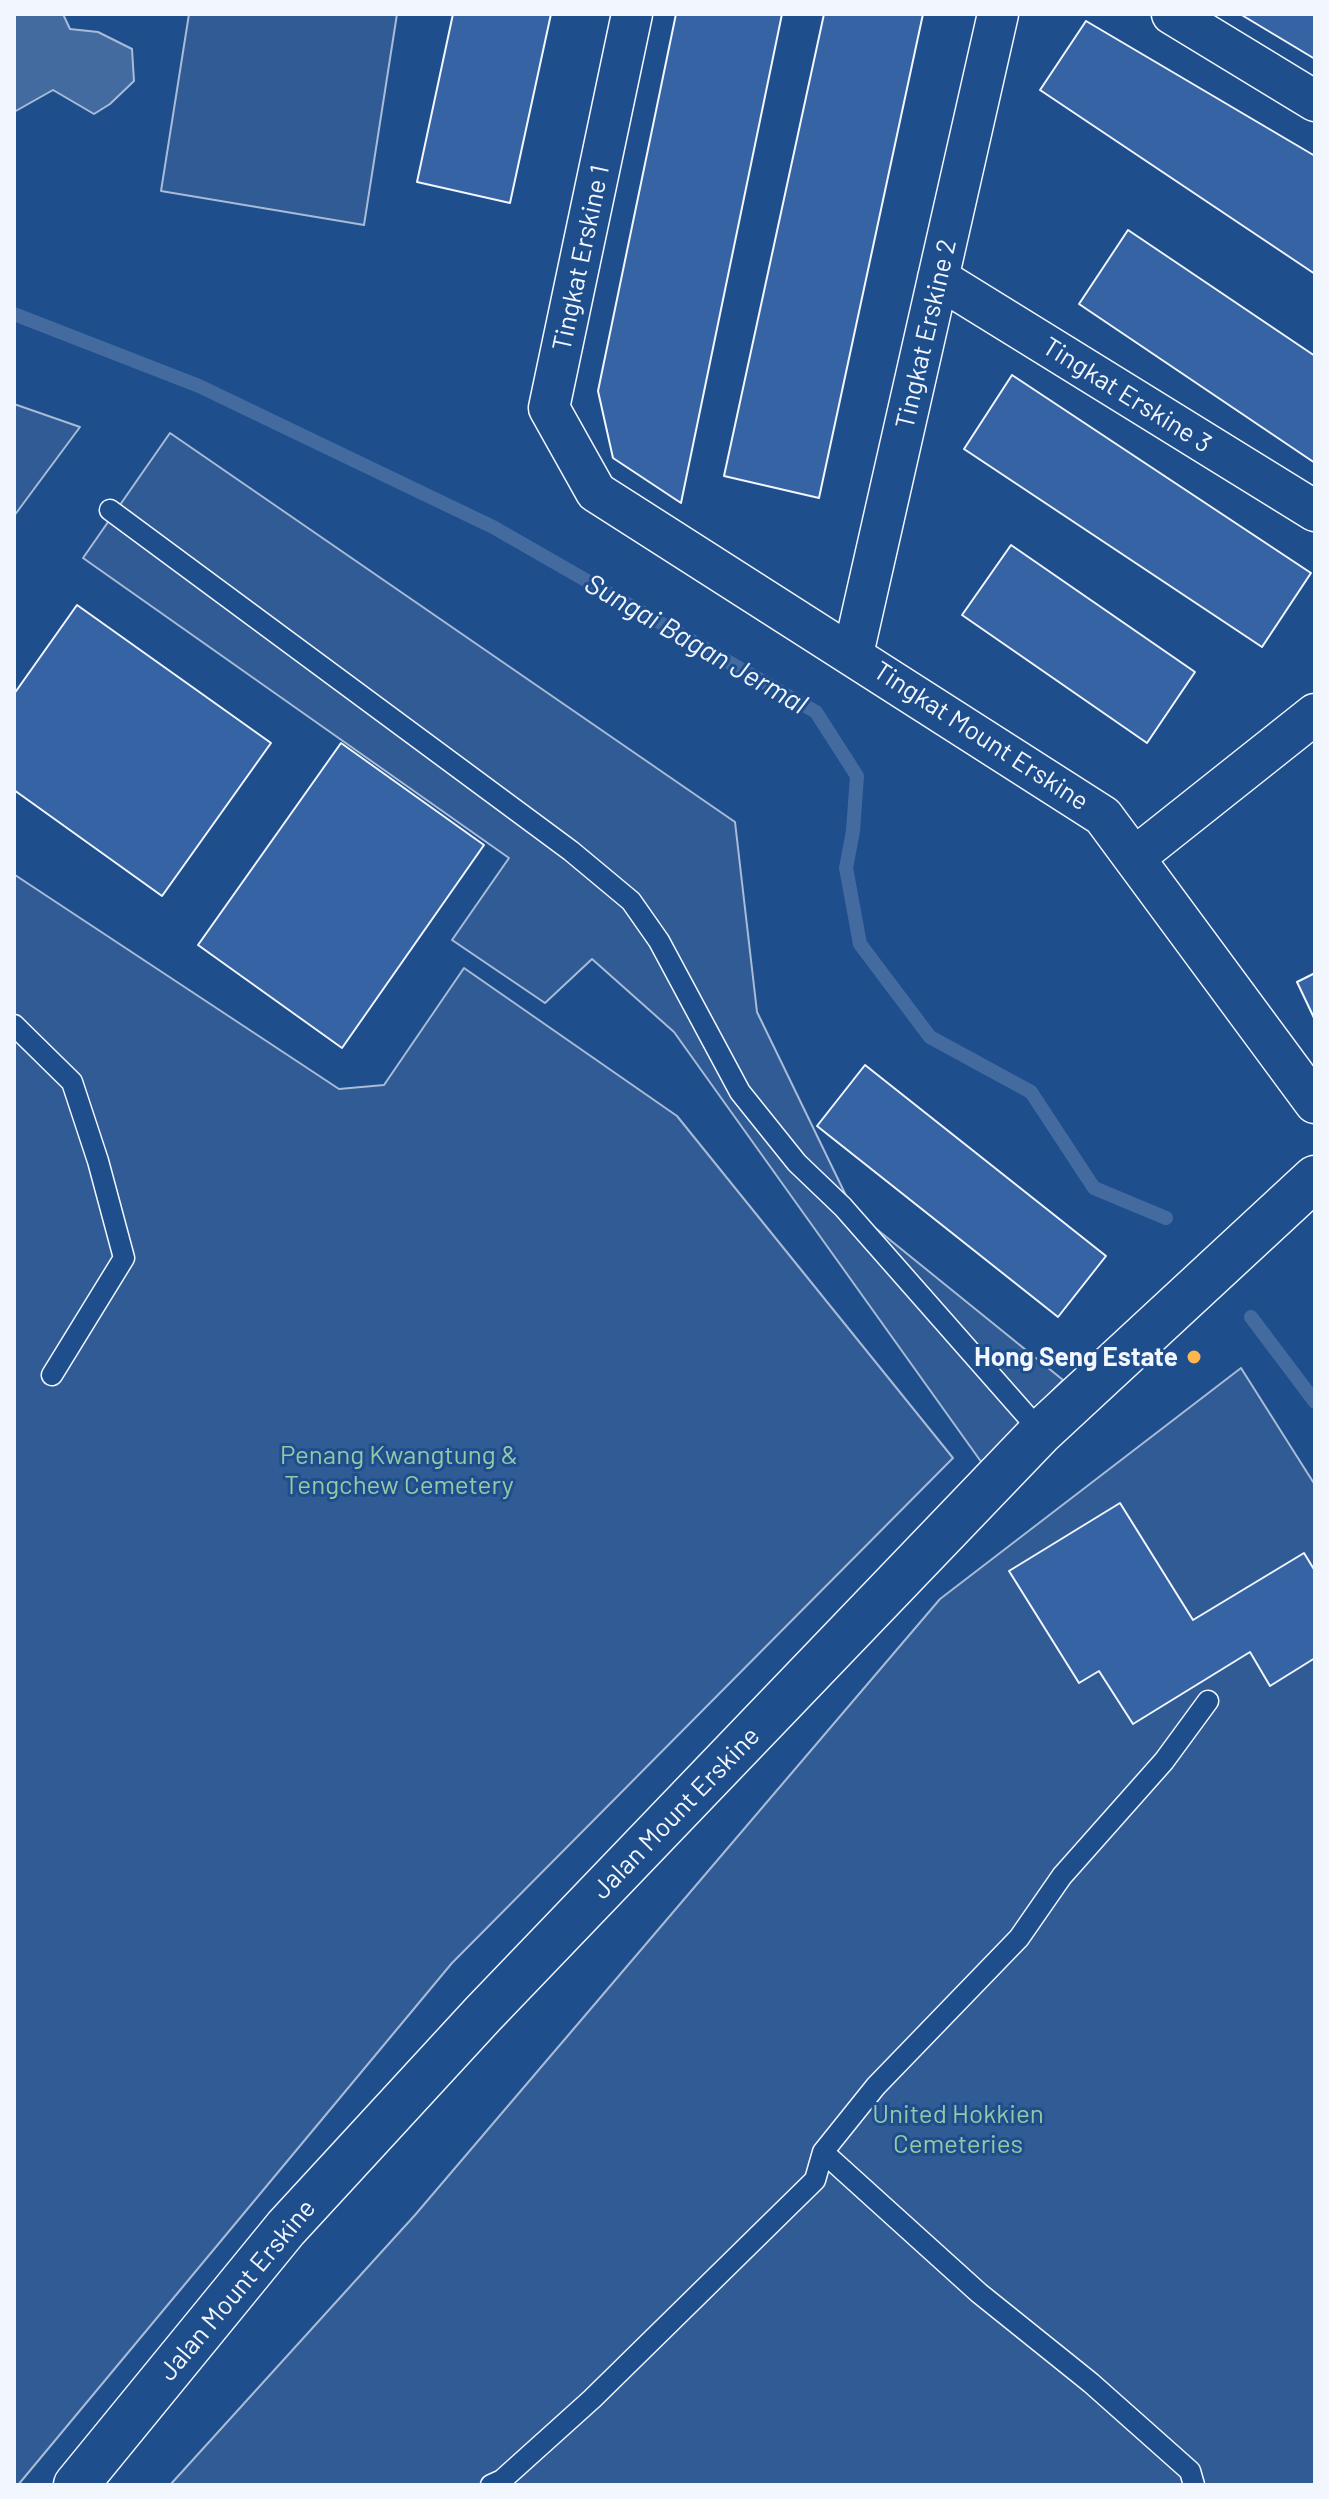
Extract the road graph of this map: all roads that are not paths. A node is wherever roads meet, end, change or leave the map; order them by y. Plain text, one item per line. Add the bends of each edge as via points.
1 (632, 14) edge
2 (998, 14) edge
3 (1172, 14) edge
4 (1315, 101) edge
5 (938, 278) junction
6 (596, 492) joint
7 (110, 510) dead end
8 (1315, 511) edge
9 (853, 654) junction
10 (1315, 714) edge
11 (1135, 857) junction
12 (14, 1025) edge
13 (1315, 1103) edge
14 (1315, 1178) edge
15 (52, 1375) dead end
16 (1041, 1432) junction
17 (1208, 1701) dead end
18 (823, 2152) junction
19 (76, 2485) edge
20 (491, 2485) edge
21 (1194, 2485) edge

1 - 6 street, Tingkat Erskine 1 via 549,408
2 - 5 street, Tingkat Erskine 2
3 - 4 street
5 - 8 street, Tingkat Erskine 3
5 - 9 street, Tingkat Erskine 2
6 - 9 street, Tingkat Mount Erskine
7 - 16 lane via 559,841 631,901 659,941 740,1092 797,1163 843,1207
9 - 11 street, Tingkat Mount Erskine via 1094,808
10 - 11 street
11 - 13 street, Tingkat Mount Erskine
12 - 15 lane via 72,1082 124,1258
14 - 16 main road, Jalan Mount Erskine
16 - 19 main road, Jalan Mount Erskine via 483,2014 286,2228
17 - 18 lane via 1164,1761 1062,1876 1019,1938 876,2086
18 - 20 lane via 815,2180 592,2399
18 - 21 lane via 979,2293 1190,2471

